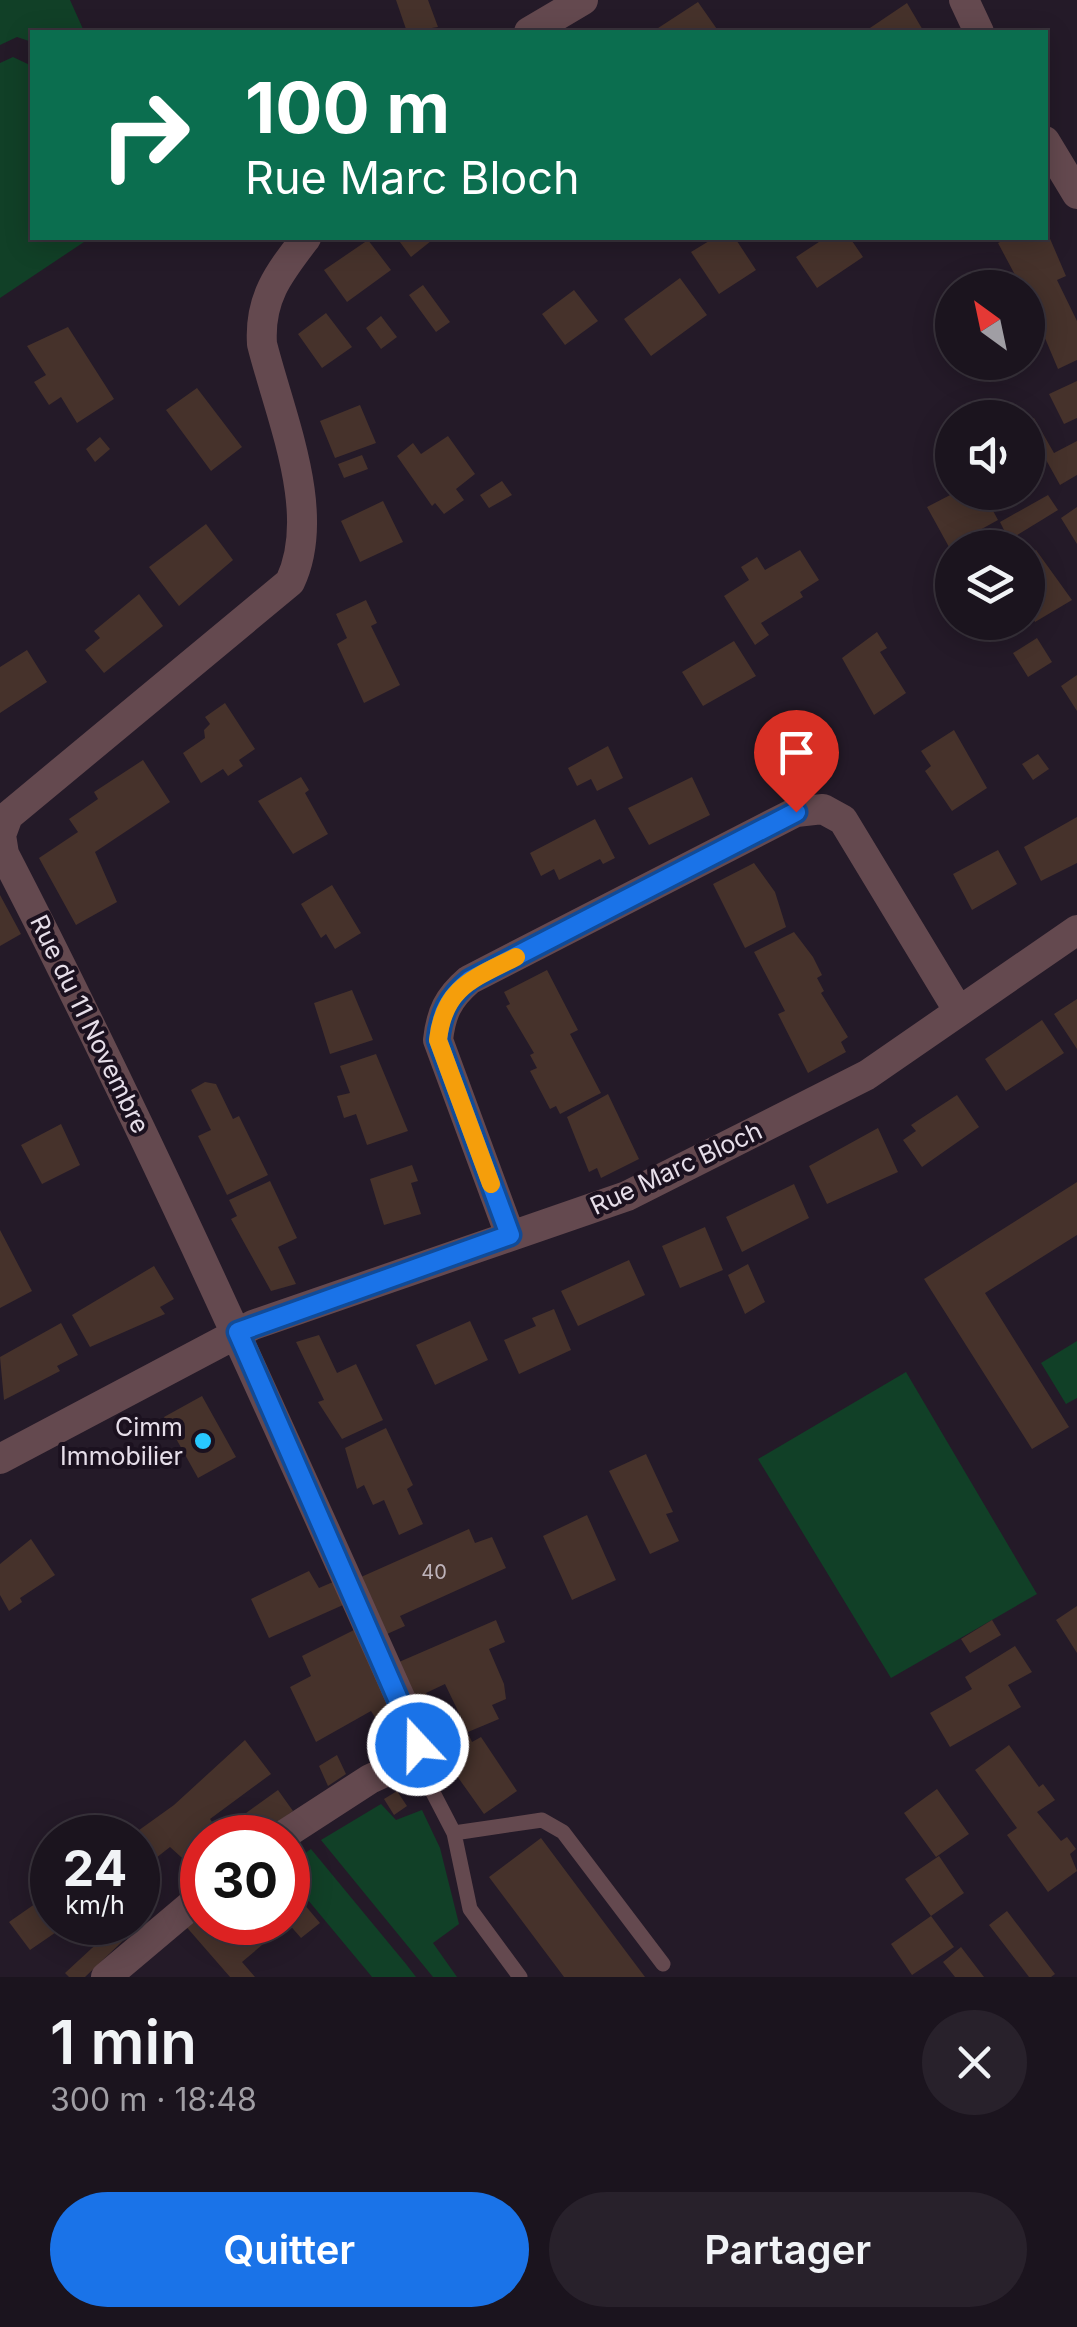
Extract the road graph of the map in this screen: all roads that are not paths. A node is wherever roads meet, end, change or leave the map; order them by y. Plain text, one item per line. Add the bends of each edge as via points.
1 (583, 0) edge
2 (964, 0) edge
3 (532, 30) edge
4 (978, 30) edge
5 (1048, 146) edge
6 (1077, 194) edge
7 (304, 240) edge
8 (1077, 930) edge
9 (958, 1010) junction
10 (510, 1235) junction
11 (238, 1332) junction
12 (0, 1459) edge
13 (414, 1756) junction
14 (310, 1818) edge
15 (454, 1833) junction
16 (180, 1915) edge
17 (663, 1964) dead end
18 (106, 1977) edge
19 (520, 1977) edge

1 - 3 street
2 - 4 street
5 - 6 street
7 - 11 street, Rue du 11 Novembre via 271,282 260,318 304,508 302,559 290,582 8,816 1,835 4,854
8 - 9 street, Rue Marc Bloch
9 - 10 street, Rue Marc Bloch via 867,1075 696,1162 627,1196
9 - 10 street via 843,820 823,809 796,812 452,995 438,1040
10 - 11 street, Rue Marc Bloch
11 - 12 street, Rue Marc Bloch
11 - 13 street, Rue du 11 Novembre via 416,1733
13 - 14 street
13 - 15 lane
15 - 17 lane via 542,1820 563,1832
15 - 19 lane via 470,1908
16 - 18 street

